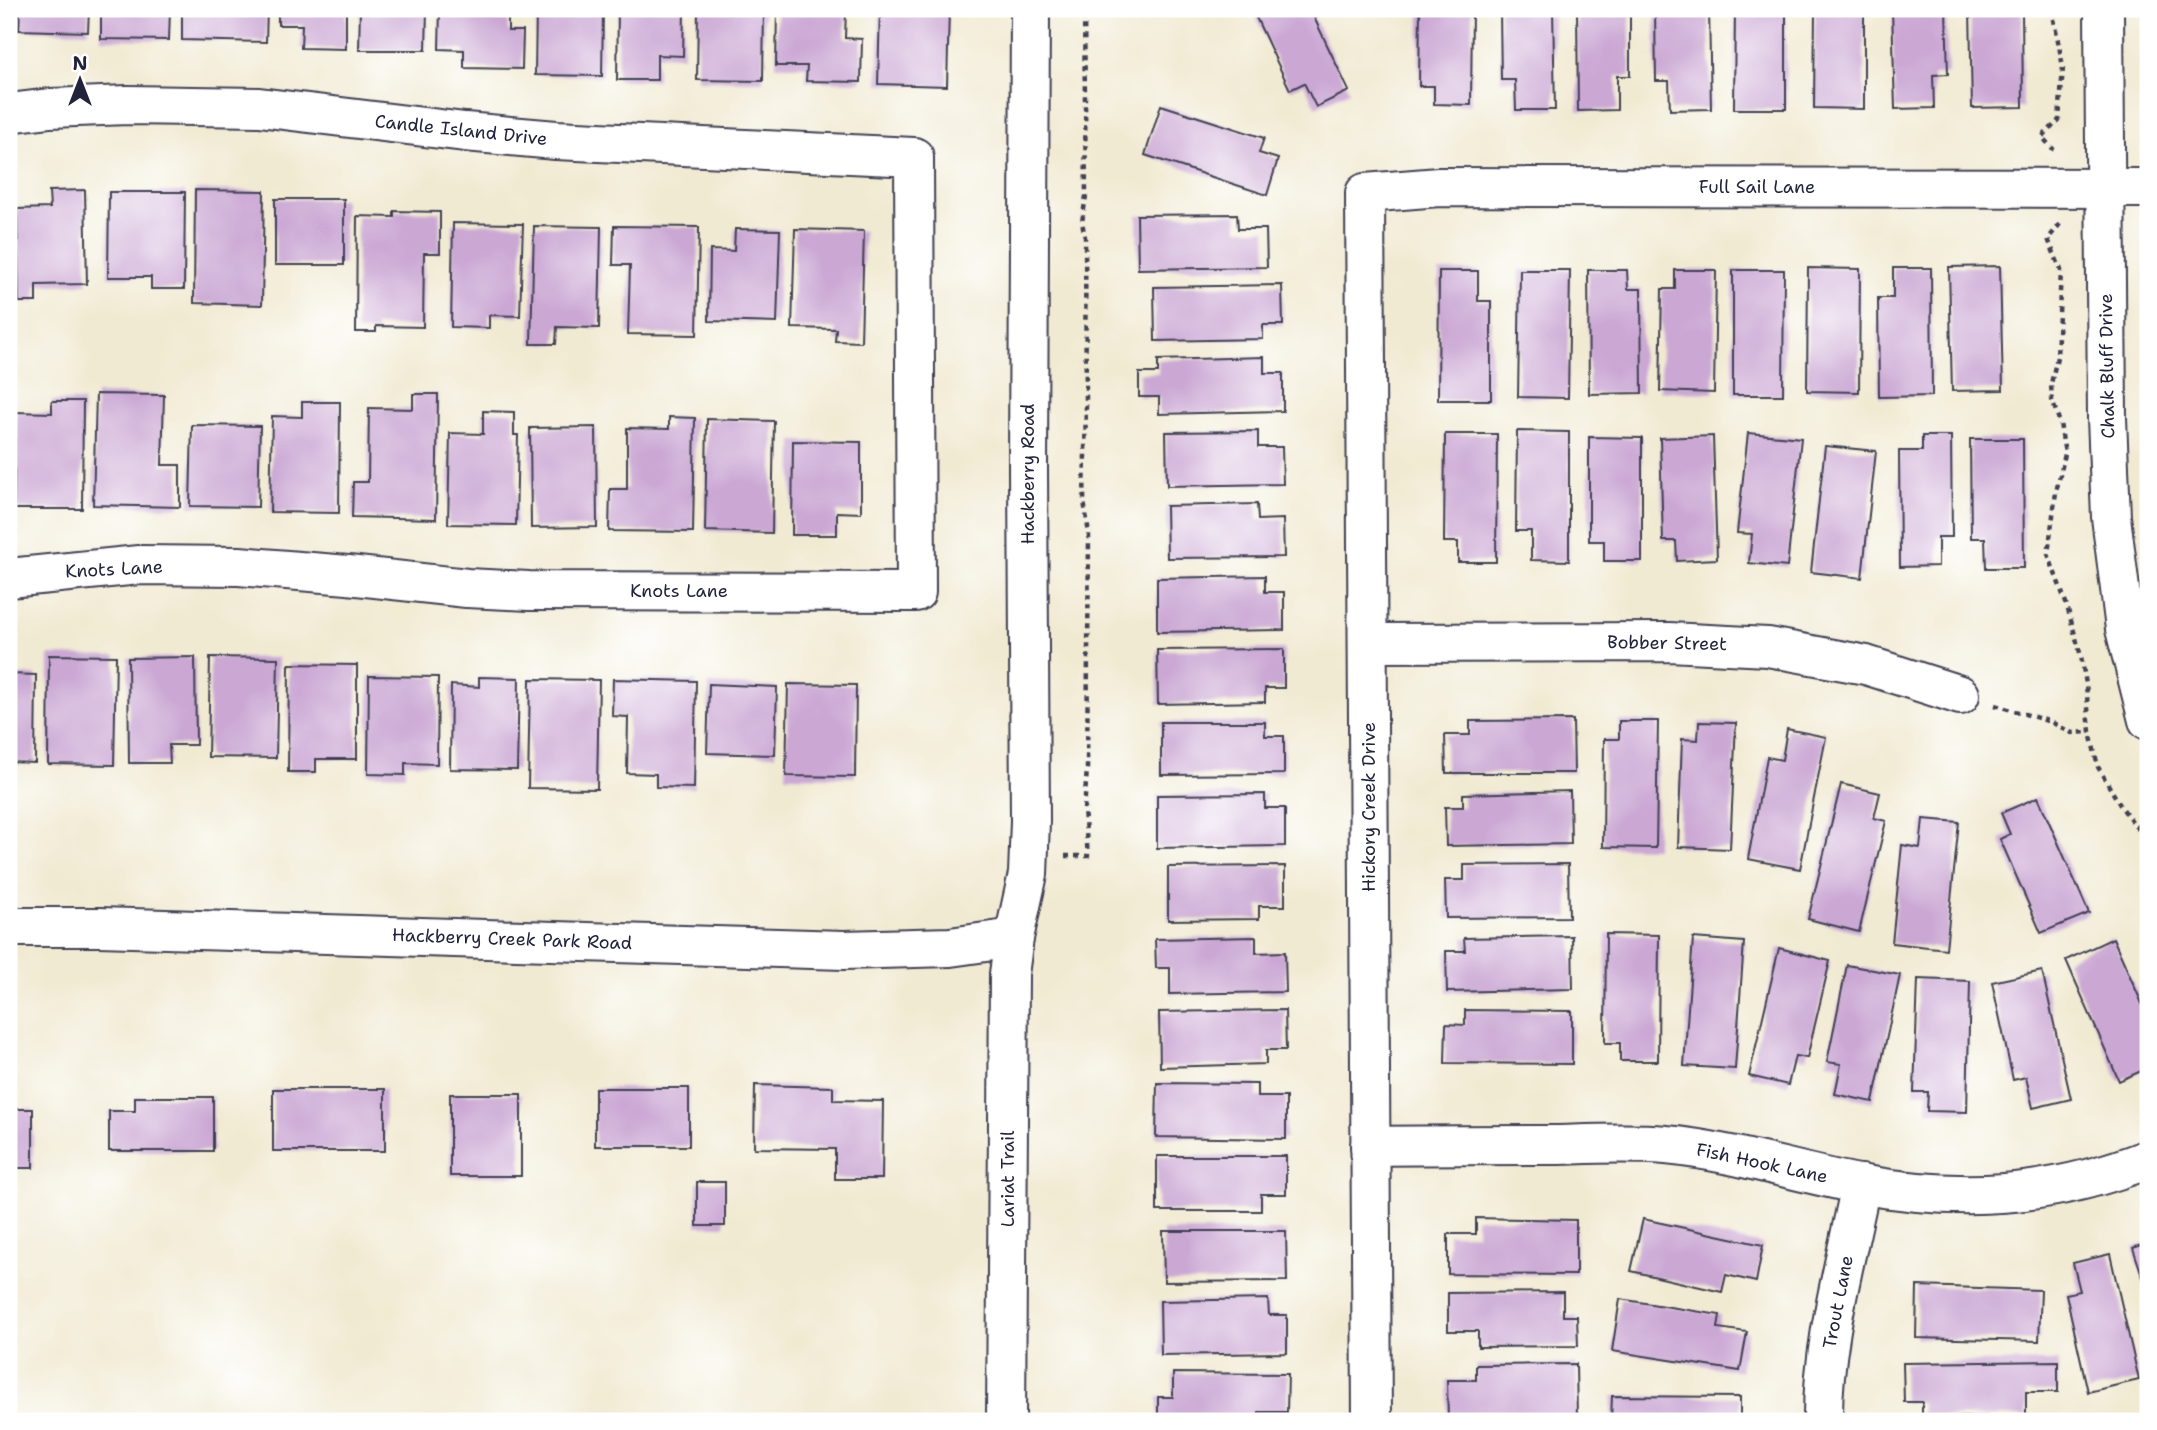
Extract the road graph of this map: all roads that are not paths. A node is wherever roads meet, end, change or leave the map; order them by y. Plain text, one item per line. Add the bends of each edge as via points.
1 (1030, 9) edge
2 (2104, 9) edge
3 (9, 113) edge
4 (914, 157) joint
5 (2105, 187) junction
6 (2148, 187) edge
7 (1365, 193) joint
8 (9, 578) edge
9 (1368, 643) junction
10 (1960, 695) road end
11 (2148, 717) edge
12 (9, 927) edge
13 (1014, 938) junction
14 (1370, 1146) junction
15 (2148, 1159) edge
16 (1861, 1184) junction
17 (1006, 1421) edge
18 (1372, 1421) edge
19 (1823, 1421) edge

1 - 13 street, Hackberry Road via 1029,855
2 - 5 street, Chalk Bluff Drive
3 - 4 street, Candle Island Drive via 128,105 259,107 556,140
4 - 8 street, Knots Lane via 916,592 530,591 239,566 139,565
5 - 6 street, Full Sail Lane
5 - 7 street, Full Sail Lane via 1439,187
5 - 11 street, Chalk Bluff Drive via 2111,517 2125,629
7 - 9 street, Hickory Creek Drive
9 - 10 street, Bobber Street via 1756,646 1866,665
9 - 14 street, Hickory Creek Drive
12 - 13 street, Hackberry Creek Park Road via 844,950 950,947
13 - 17 street, Lariat Trail via 1009,974
14 - 16 street, Fish Hook Lane via 1665,1145
14 - 18 street, Hickory Creek Drive
15 - 16 street, Fish Hook Lane via 2108,1174 2026,1192 1943,1195
16 - 19 street, Trout Lane via 1831,1334

